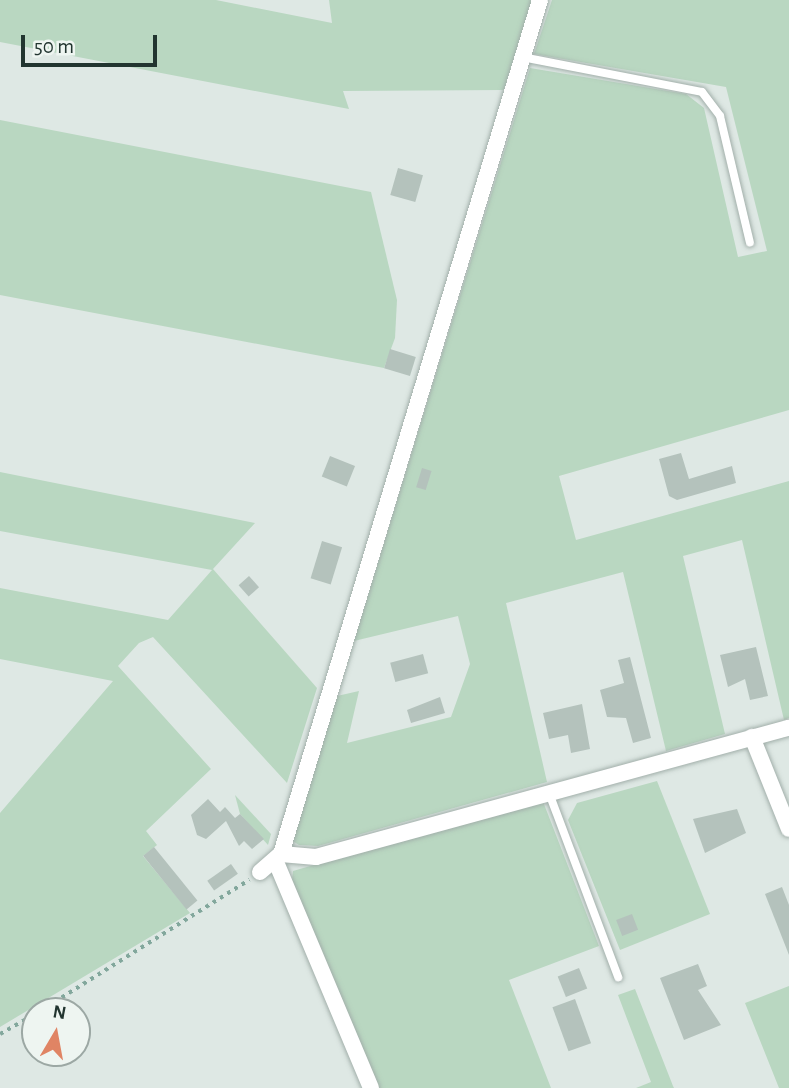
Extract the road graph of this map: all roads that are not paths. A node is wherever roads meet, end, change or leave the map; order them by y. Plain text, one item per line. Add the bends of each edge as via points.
1 (540, 0) edge
2 (522, 57) junction
3 (750, 243) dead end
4 (789, 728) edge
5 (752, 737) junction
6 (548, 791) junction
7 (789, 829) edge
8 (278, 858) junction
9 (260, 872) road end
10 (618, 977) dead end
11 (370, 1088) edge

1 - 2 street
2 - 3 lane via 702,92 720,116
2 - 8 street
4 - 5 street
5 - 6 street
5 - 7 street
6 - 8 street via 316,857
6 - 10 lane
8 - 9 street
8 - 11 street

